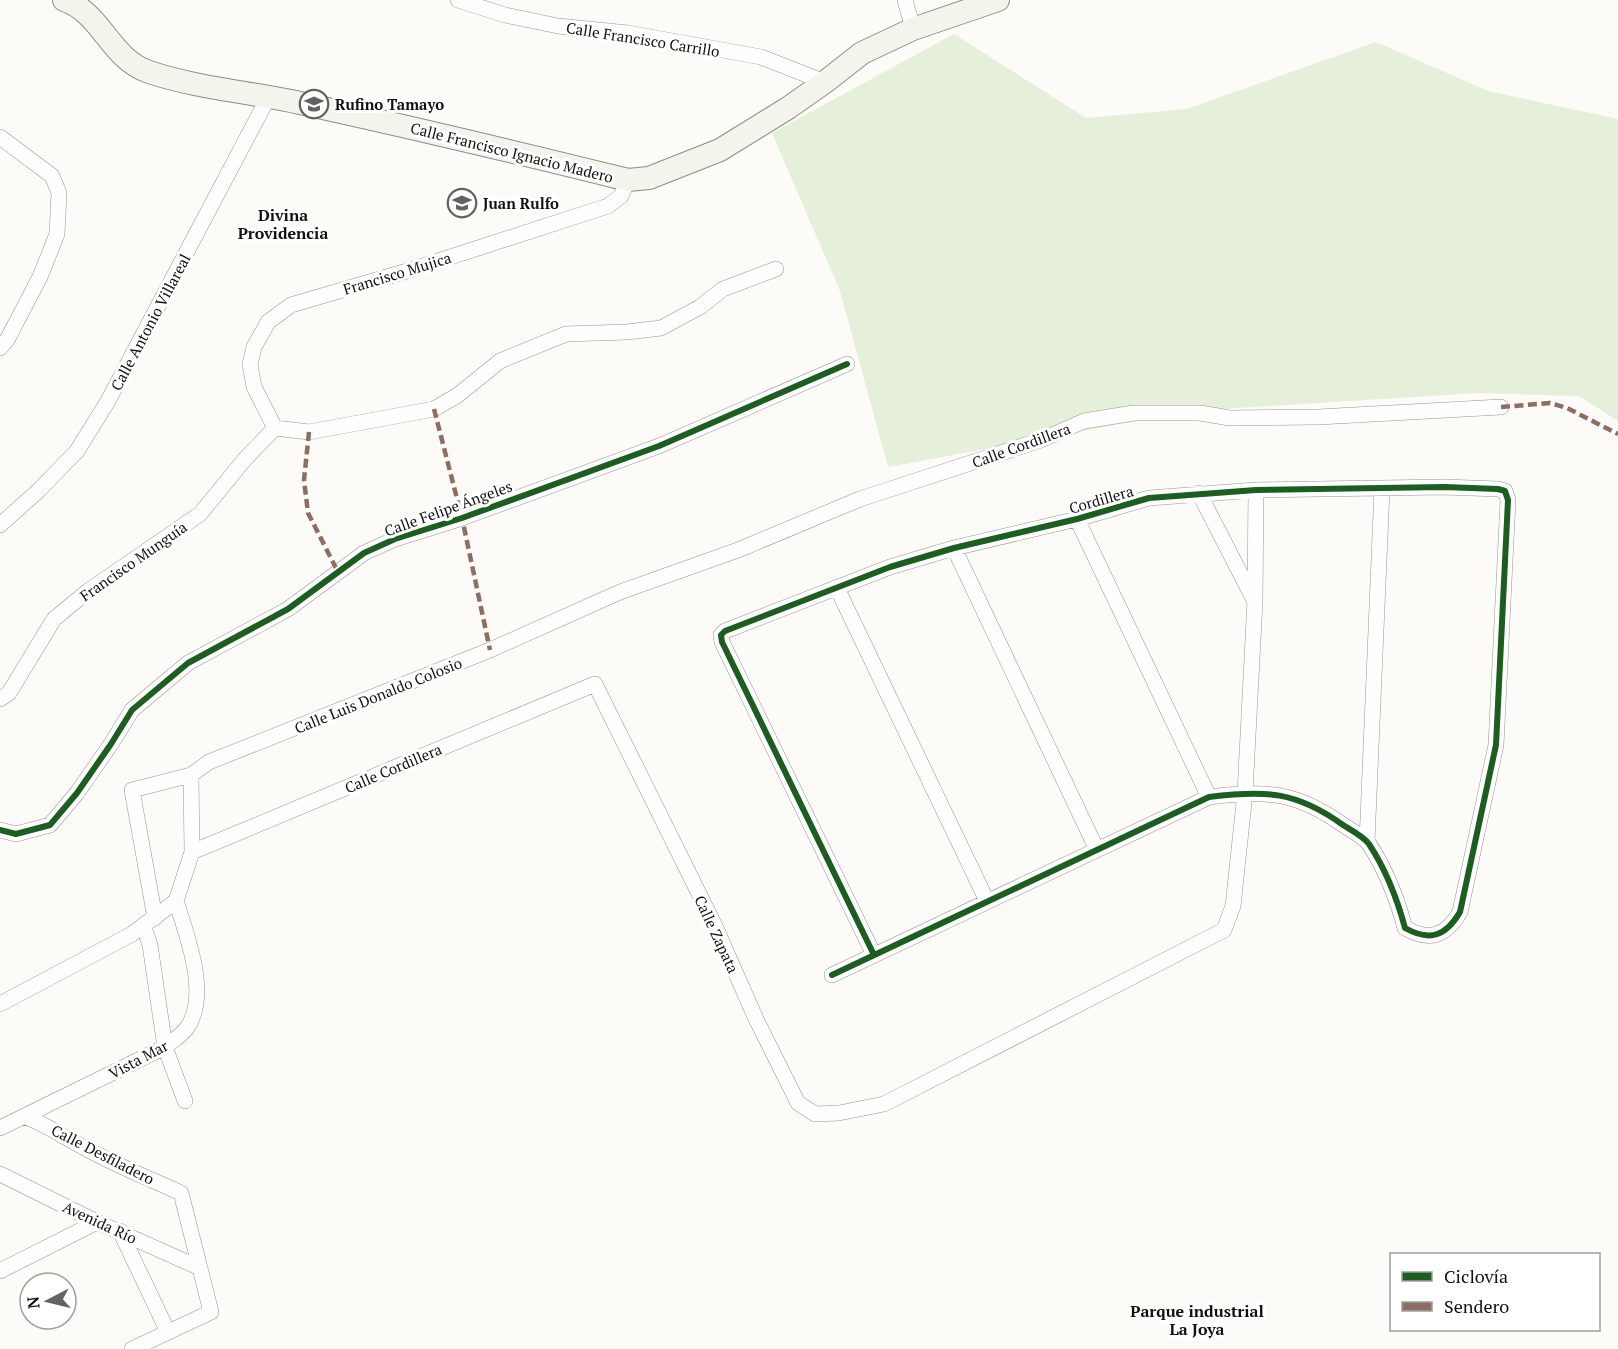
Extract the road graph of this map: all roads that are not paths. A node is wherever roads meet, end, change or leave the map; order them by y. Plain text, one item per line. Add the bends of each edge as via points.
1 (64, 0) edge
2 (458, 0) edge
3 (905, 0) edge
4 (998, 0) edge
5 (913, 29) junction
6 (825, 82) junction
7 (268, 96) junction
8 (0, 137) edge
9 (628, 180) junction
10 (776, 269) dead end
11 (0, 348) edge
12 (847, 364) dead end
13 (1501, 407) dead end
14 (275, 428) junction
15 (1382, 489) junction
16 (1256, 490) junction
17 (1199, 493) junction
18 (1077, 519) junction
19 (0, 525) edge
20 (954, 548) junction
21 (837, 588) junction
22 (1255, 601) junction
23 (566, 616) joint
24 (595, 684) joint
25 (0, 699) edge
26 (191, 775) junction
27 (1245, 793) junction
28 (1209, 797) junction
29 (0, 830) edge
30 (1367, 842) junction
31 (1097, 850) junction
32 (192, 852) junction
33 (176, 901) junction
34 (987, 901) junction
35 (150, 922) junction
36 (874, 955) junction
37 (832, 975) dead end
38 (0, 1004) edge
39 (165, 1047) junction
40 (184, 1101) dead end
41 (26, 1117) junction
42 (0, 1128) edge
43 (0, 1174) edge
44 (97, 1222) junction
45 (120, 1231) junction
46 (200, 1268) junction
47 (0, 1271) edge
48 (168, 1332) junction
49 (132, 1349) edge

1 - 7 main road, Calle Francisco Ignacio Madero via 85,10 126,60 145,70 171,79
2 - 6 street, Calle Francisco Carrillo via 558,26 628,33 761,57
3 - 5 street
4 - 5 main road, Calle Francisco Ignacio Madero
5 - 6 main road, Calle Francisco Ignacio Madero via 862,52
6 - 9 main road, Calle Francisco Ignacio Madero via 720,150 649,178
7 - 9 main road, Calle Francisco Ignacio Madero
7 - 19 street, Calle Antonio Villareal via 108,401 77,451
8 - 11 street via 52,176 59,193 57,234 40,277
9 - 14 street, Francisco Mujica via 621,196 608,206 291,305 268,322 254,347 250,364 254,387
10 - 14 street via 723,289 661,328 566,334 500,361 458,395 434,408 309,432
12 - 29 street, Calle Felipe Ángeles via 659,446 364,553 288,609 188,663 132,710 77,793 50,825 16,834
13 - 23 street, Calle Cordillera via 1318,417 1134,413 1084,421 1041,440 860,499 738,550 620,591
14 - 25 street, Francisco Munguía via 200,514 54,618 21,676
15 - 16 street, Cordillera
15 - 30 street
15 - 30 street, Cordillera via 1498,489 1505,491 1508,500 1496,745 1460,912 1452,926 1426,936 1405,928 1395,892
16 - 17 street, Cordillera
16 - 22 street, Calle Zapata
17 - 18 street, Cordillera via 1149,498
17 - 22 street
18 - 20 street, Cordillera
18 - 28 street
20 - 21 street, Cordillera
20 - 31 street
21 - 34 street
21 - 36 street, Cordillera via 721,635
22 - 27 street, Calle Zapata
23 - 26 street, Calle Luis Donaldo Colosio via 210,762
24 - 27 street, Calle Zapata via 798,1103 815,1114 884,1104 1224,930 1233,906
24 - 32 street, Calle Cordillera
26 - 32 street
26 - 35 street, Calle Luis Donaldo Colosio via 132,790
27 - 28 street
27 - 30 street via 1296,798
28 - 31 street
31 - 34 street
32 - 33 street
33 - 35 street
33 - 39 street, Vista Mar via 194,959 195,1010 186,1028
34 - 36 street
35 - 38 street
35 - 39 street
36 - 37 street
39 - 40 street
39 - 41 street, Vista Mar
41 - 42 street, Vista Mar
41 - 46 street, Calle Desfiladero via 181,1192
43 - 44 street, Avenida Río
44 - 45 street, Avenida Río
44 - 47 street
45 - 46 street, Avenida Río
45 - 48 street
46 - 48 street via 211,1312
48 - 49 street

